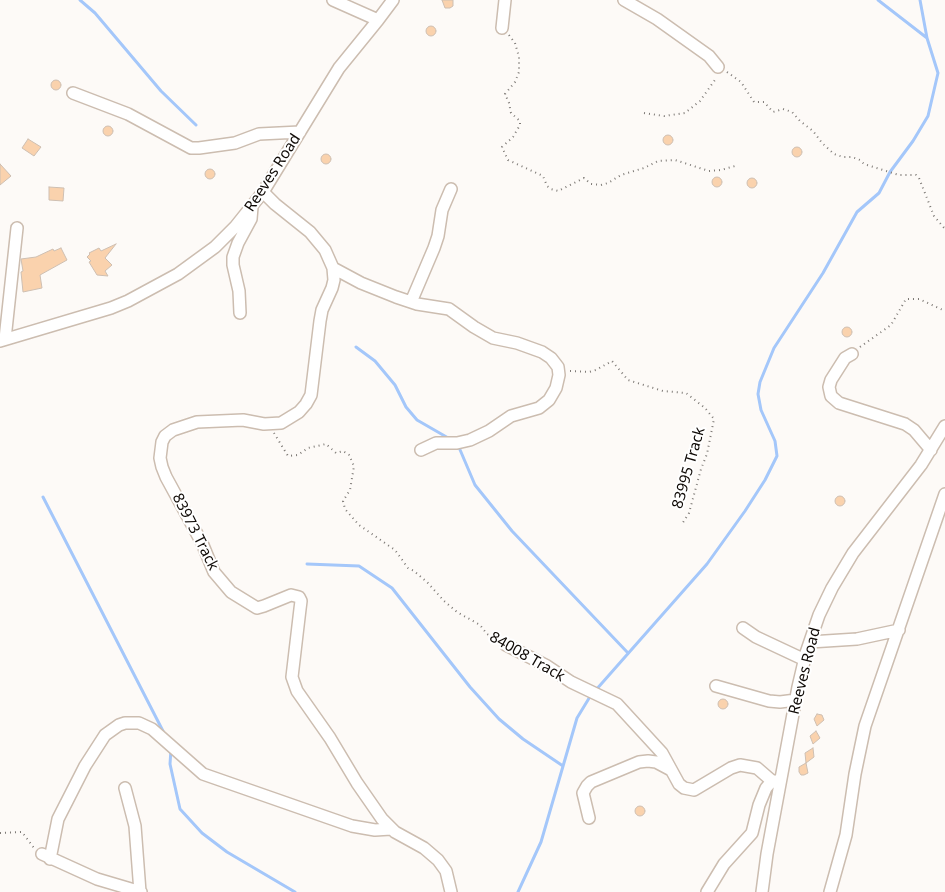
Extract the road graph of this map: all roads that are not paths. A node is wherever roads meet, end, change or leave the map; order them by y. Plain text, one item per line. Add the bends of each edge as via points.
1 (334, 0) edge
2 (393, 0) edge
3 (505, 0) edge
4 (624, 0) edge
5 (378, 20) junction
6 (502, 28) road end
7 (718, 67) road end
8 (73, 93) dead end
9 (300, 132) junction
10 (451, 189) dead end
11 (263, 192) junction
12 (252, 207) junction
13 (17, 228) dead end
14 (333, 268) junction
15 (411, 302) junction
16 (240, 313) dead end
17 (2, 340) edge
18 (852, 354) road end
19 (945, 426) edge
20 (421, 450) dead end
21 (931, 450) junction
22 (945, 494) edge
23 (940, 527) edge
24 (743, 628) dead end
25 (899, 630) junction
26 (810, 642) junction
27 (506, 646) road end
28 (805, 660) junction
29 (716, 686) dead end
30 (796, 700) junction
31 (671, 770) junction
32 (777, 781) junction
33 (125, 788) dead end
34 (589, 818) dead end
35 (391, 829) junction
36 (140, 892) edge
37 (451, 892) edge
38 (707, 892) edge
39 (762, 892) edge
40 (830, 892) edge

1 - 5 street
2 - 5 street, Reeves Road
3 - 6 street
4 - 7 street via 709,56
5 - 9 street, Reeves Road via 339,68
8 - 9 street via 128,114 190,148 229,145 259,134
9 - 11 street, Reeves Road
10 - 15 street via 442,210 434,248
11 - 12 street, Reeves Road
11 - 14 street via 326,250
12 - 16 street via 251,219 233,257
12 - 17 street, Reeves Road via 210,251 152,290 111,308
13 - 17 street
14 - 15 street via 361,283
14 - 35 street, 83973 Track via 332,288 320,321 311,396 299,412 281,423 243,420 189,424 173,430 163,439 160,449 166,477 214,572 231,592 257,608 293,595 300,598 294,686 330,738 356,784
15 - 20 street via 449,309 493,338 542,352 551,358 560,375 549,400 539,408 511,416 470,440 436,443
18 - 21 street via 831,380 831,396 839,403 905,424
19 - 21 street, Reeves Road
21 - 26 street, Reeves Road via 853,553 832,588
22 - 23 street
23 - 25 street
24 - 28 street
25 - 26 street via 857,639
25 - 40 street via 865,726 854,774 846,835
26 - 28 street, Reeves Road
27 - 31 street, 84008 Track via 617,704 662,753
28 - 30 street, Reeves Road
29 - 30 street via 768,701
30 - 32 street, Reeves Road
31 - 32 street, 84008 Track via 680,786 691,790 740,765 757,768
31 - 34 street via 648,760 591,782 583,793
32 - 38 street via 763,794 752,833 722,868
32 - 39 street, Reeves Road
33 - 36 street via 134,826
35 - 36 street via 352,826 203,774 152,729 139,723 125,723 105,735 85,766 58,820 46,857
35 - 37 street, 83973 Track via 438,860 446,872

